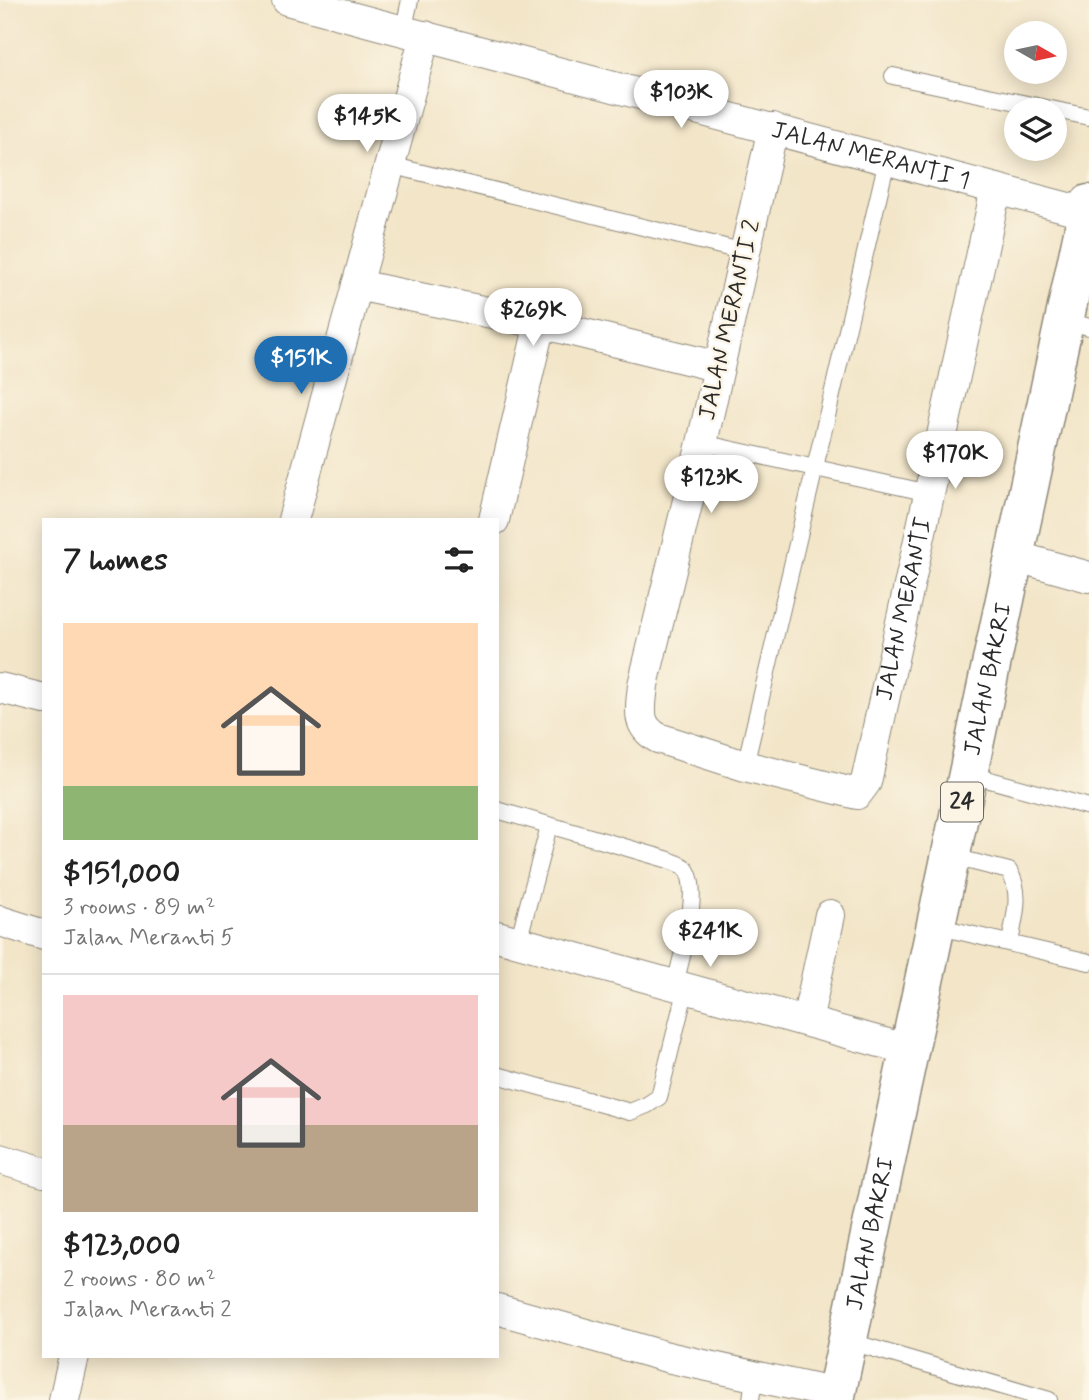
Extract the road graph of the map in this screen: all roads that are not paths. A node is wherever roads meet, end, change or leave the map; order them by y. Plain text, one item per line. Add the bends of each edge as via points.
1 (288, 0) edge
2 (410, 0) edge
3 (414, 34) junction
4 (893, 76) dead end
5 (1089, 117) edge
6 (772, 128) junction
7 (887, 160) junction
8 (390, 165) junction
9 (996, 190) junction
10 (1088, 208) edge
11 (745, 252) junction
12 (358, 285) junction
13 (540, 323) junction
14 (1077, 324) edge
15 (719, 367) junction
16 (702, 443) junction
17 (815, 468) junction
18 (929, 493) junction
19 (294, 518) edge
20 (494, 518) edge
21 (1014, 556) junction
22 (1089, 577) edge
23 (0, 688) edge
24 (42, 698) edge
25 (745, 765) junction
26 (968, 774) junction
27 (866, 782) joint
28 (1089, 807) edge
29 (499, 811) edge
30 (549, 826) junction
31 (950, 856) junction
32 (830, 915) dead end
33 (0, 921) edge
34 (936, 926) junction
35 (42, 934) edge
36 (507, 939) edge
37 (1010, 943) junction
38 (1089, 962) edge
39 (681, 987) junction
40 (807, 1021) junction
41 (909, 1050) junction
42 (499, 1076) edge
43 (0, 1159) edge
44 (42, 1171) edge
45 (499, 1310) edge
46 (848, 1341) junction
47 (74, 1358) edge
48 (752, 1388) edge
49 (836, 1397) edge
50 (64, 1400) edge
51 (1049, 1400) edge

1 - 3 street, JALAN MERANTI 1
2 - 3 lane
3 - 6 street, JALAN MERANTI 1
3 - 8 street
4 - 5 lane
6 - 7 street, JALAN MERANTI 1
6 - 11 street, JALAN MERANTI 2
7 - 9 street, JALAN MERANTI 1
7 - 17 lane
8 - 11 lane
8 - 12 street
9 - 10 street, JALAN MERANTI 1
9 - 18 street, JALAN MERANTI
10 - 14 main road, JALAN BAKRI / 24
11 - 15 street, JALAN MERANTI 2
12 - 13 street
12 - 19 street
13 - 15 street
13 - 20 street
14 - 21 main road, JALAN BAKRI / 24
15 - 16 street, JALAN MERANTI 2
16 - 17 lane
16 - 25 street, JALAN MERANTI 2 via 643,685 640,718 646,732 658,738
17 - 18 lane
17 - 25 lane
18 - 27 street, JALAN MERANTI
21 - 22 street
21 - 26 main road, JALAN BAKRI / 24
23 - 24 street
25 - 27 street, JALAN MERANTI 2 via 858,794
26 - 28 lane
26 - 31 main road, JALAN BAKRI / 24
29 - 30 lane
30 - 36 lane
30 - 39 lane via 684,867 693,897
31 - 34 main road, JALAN BAKRI / 24
31 - 37 lane via 1009,871 1018,896
32 - 40 street
33 - 35 street
34 - 37 lane
34 - 41 main road, JALAN BAKRI / 24
36 - 39 street
37 - 38 lane
39 - 40 street
39 - 42 lane via 659,1097 647,1105 631,1112
40 - 41 street
41 - 46 main road, JALAN BAKRI / 24
43 - 44 street
45 - 48 street via 667,1357
46 - 49 main road, JALAN BAKRI / 24
46 - 51 lane
47 - 50 street
48 - 49 street

